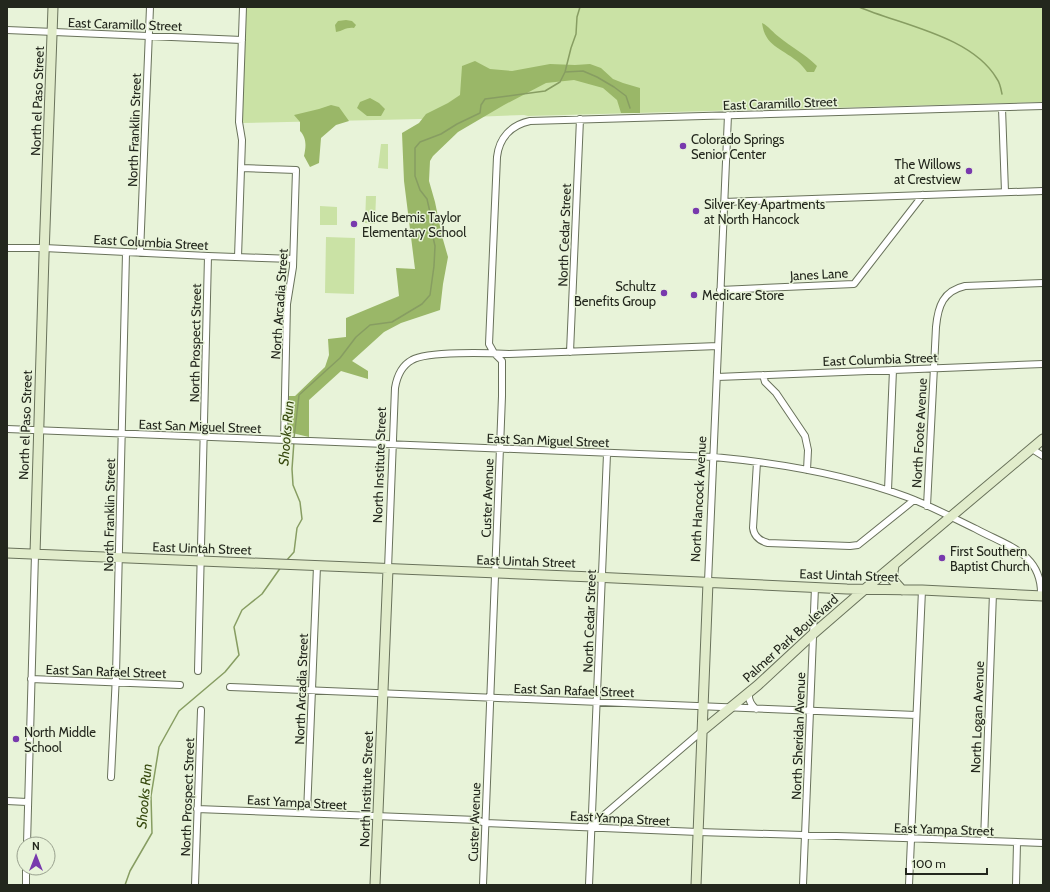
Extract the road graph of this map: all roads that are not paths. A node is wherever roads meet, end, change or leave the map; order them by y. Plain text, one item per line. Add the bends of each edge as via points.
1 (54, 7) edge
2 (150, 7) edge
3 (243, 7) edge
4 (7, 30) edge
5 (52, 32) junction
6 (149, 35) junction
7 (242, 40) junction
8 (1043, 106) edge
9 (1002, 108) junction
10 (728, 115) junction
11 (580, 119) junction
12 (518, 125) joint
13 (241, 168) junction
14 (1043, 191) edge
15 (1005, 192) junction
16 (923, 195) junction
17 (724, 202) junction
18 (7, 248) edge
19 (44, 248) junction
20 (126, 252) junction
21 (140, 253) junction
22 (208, 256) junction
23 (238, 257) junction
24 (293, 259) junction
25 (1043, 282) edge
26 (720, 290) junction
27 (718, 346) junction
28 (570, 352) junction
29 (494, 353) junction
30 (1043, 364) edge
31 (934, 368) junction
32 (893, 370) junction
33 (763, 375) junction
34 (717, 377) junction
35 (7, 429) edge
36 (38, 430) junction
37 (122, 434) junction
38 (205, 437) junction
39 (284, 440) junction
40 (1043, 440) edge
41 (393, 444) junction
42 (500, 449) junction
43 (1032, 449) junction
44 (607, 454) junction
45 (1043, 456) edge
46 (714, 457) junction
47 (757, 462) junction
48 (807, 470) junction
49 (888, 490) junction
50 (914, 500) junction
51 (927, 506) junction
52 (951, 517) junction
53 (7, 553) edge
54 (35, 554) junction
55 (118, 558) junction
56 (201, 562) junction
57 (312, 565) junction
58 (894, 565) junction
59 (388, 569) junction
60 (495, 573) junction
61 (601, 577) junction
62 (708, 582) junction
63 (815, 587) junction
64 (865, 589) junction
65 (902, 590) junction
66 (922, 590) junction
67 (993, 594) junction
68 (1042, 596) edge
69 (813, 634) junction
70 (198, 671) dead end
71 (31, 679) junction
72 (116, 683) junction
73 (180, 684) dead end
74 (230, 687) dead end
75 (312, 690) junction
76 (749, 692) junction
77 (382, 693) junction
78 (490, 698) junction
79 (596, 702) junction
80 (702, 706) junction
81 (731, 708) junction
82 (756, 708) junction
83 (200, 710) dead end
84 (810, 711) junction
85 (916, 715) junction
86 (702, 731) junction
87 (112, 777) dead end
88 (7, 801) edge
89 (27, 802) junction
90 (197, 808) junction
91 (307, 813) junction
92 (377, 817) junction
93 (485, 823) junction
94 (592, 827) junction
95 (698, 832) junction
96 (805, 835) junction
97 (27, 836) edge
98 (911, 838) junction
99 (984, 841) junction
100 (1017, 843) junction
101 (1043, 844) edge
102 (195, 885) edge
103 (375, 885) edge
104 (483, 885) edge
105 (590, 885) edge
106 (696, 885) edge
107 (803, 885) edge
108 (909, 885) edge
109 (1016, 885) edge

1 - 5 main road, North el Paso Street
2 - 6 street, North Franklin Street
3 - 7 street
4 - 5 street, East Caramillo Street
5 - 6 street, East Caramillo Street
5 - 19 main road, North el Paso Street
6 - 7 street, East Caramillo Street
6 - 21 street, North Franklin Street
7 - 13 street via 239,122 242,140
8 - 9 street, East Caramillo Street
9 - 10 street, East Caramillo Street
9 - 15 street
10 - 11 street, East Caramillo Street
10 - 17 street, North Hancock Avenue
11 - 12 street, East Caramillo Street via 530,121
11 - 28 street, North Cedar Street
12 - 29 street, Custer Avenue via 502,139 496,157 489,344
13 - 23 street
13 - 24 street, North Arcadia Street via 296,170
14 - 15 street
15 - 16 street
16 - 17 street
16 - 26 street, Janes Lane via 854,284
17 - 26 street, North Hancock Avenue
18 - 19 street, East Columbia Street
19 - 20 street, East Columbia Street
19 - 36 main road, North el Paso Street
20 - 21 street, East Columbia Street
20 - 37 street, North Franklin Street
21 - 22 street, East Columbia Street
22 - 23 street, East Columbia Street
22 - 38 street, North Prospect Street
23 - 24 street, East Columbia Street
24 - 39 street, North Arcadia Street via 287,304
25 - 31 street, North Foote Avenue via 965,286 949,293 937,313
26 - 27 street, North Hancock Avenue
27 - 28 street, North Institute Street
27 - 34 street, North Hancock Avenue
28 - 29 street, North Institute Street
29 - 41 street, North Institute Street via 429,355 407,363 400,370 396,382
29 - 42 street, Custer Avenue via 502,361
30 - 31 street, East Columbia Street
31 - 32 street, East Columbia Street
31 - 51 street, North Foote Avenue
32 - 33 street, East Columbia Street
32 - 49 street
33 - 34 street, East Columbia Street
33 - 48 street via 765,382 776,393 805,436 808,450
34 - 46 street, North Hancock Avenue
35 - 36 street, East San Miguel Street
36 - 37 street, East San Miguel Street
36 - 54 main road, North el Paso Street
37 - 38 street, East San Miguel Street
37 - 55 street, North Franklin Street
38 - 39 street, East San Miguel Street
38 - 56 street, North Prospect Street
39 - 41 street, East San Miguel Street
40 - 43 main road, Palmer Park Boulevard
41 - 42 street, East San Miguel Street
41 - 59 street, North Institute Street
42 - 44 street, East San Miguel Street
42 - 60 street, Custer Avenue
43 - 45 street
43 - 52 main road, Palmer Park Boulevard
44 - 46 street, East San Miguel Street
44 - 61 street, North Cedar Street
46 - 47 street, East San Miguel Street
46 - 62 street, North Hancock Avenue
47 - 48 street, East San Miguel Street
47 - 50 street via 754,532 768,543 858,545
48 - 49 street, East San Miguel Street
49 - 50 street, East San Miguel Street
50 - 51 street, East San Miguel Street
51 - 52 street, East San Miguel Street
52 - 58 main road, Palmer Park Boulevard
52 - 68 street, East San Miguel Street via 1016,549 1031,561 1038,573
53 - 54 main road, East Uintah Street
54 - 55 main road, East Uintah Street
54 - 71 street, North el Paso Street
55 - 56 main road, East Uintah Street
55 - 72 street, North Franklin Street
56 - 57 main road, East Uintah Street
56 - 70 street, North Prospect Street
57 - 59 main road, East Uintah Street
57 - 75 street, North Arcadia Street
58 - 64 main road, Palmer Park Boulevard
58 - 65 main road via 892,579
59 - 60 main road, East Uintah Street
59 - 77 main road, North Institute Street
60 - 61 main road, East Uintah Street
60 - 78 street, Custer Avenue
61 - 62 main road, East Uintah Street
61 - 79 street, North Cedar Street
62 - 63 main road, East Uintah Street
62 - 80 main road, North Hancock Avenue
63 - 64 main road, East Uintah Street
63 - 69 street, North Sheridan Avenue
64 - 65 main road, East Uintah Street
64 - 69 main road, Palmer Park Boulevard
65 - 66 main road, East Uintah Street
66 - 67 main road, East Uintah Street
66 - 85 street
67 - 68 main road, East Uintah Street
67 - 99 street, North Logan Avenue
69 - 76 main road, Palmer Park Boulevard
69 - 84 street, North Sheridan Avenue
71 - 72 street, East San Rafael Street
71 - 89 street, North el Paso Street
72 - 73 street, East San Rafael Street
72 - 87 street, North Franklin Street
74 - 75 street, East San Rafael Street
75 - 77 street, East San Rafael Street
75 - 91 street, North Arcadia Street
76 - 81 main road, Palmer Park Boulevard
76 - 82 street via 751,704
77 - 78 street, East San Rafael Street
77 - 92 main road, North Institute Street
78 - 79 street, East San Rafael Street
78 - 93 street, Custer Avenue
79 - 80 street, East San Rafael Street
79 - 94 street, North Cedar Street
80 - 81 street, East San Rafael Street
80 - 86 main road, North Hancock Avenue
81 - 82 street, East San Rafael Street
81 - 86 main road, Palmer Park Boulevard
82 - 84 street, East San Rafael Street
83 - 90 street, North Prospect Street
84 - 85 street, East San Rafael Street
84 - 96 street, North Sheridan Avenue
85 - 98 street
86 - 94 street, Palmer Park Boulevard
86 - 95 main road, North Hancock Avenue
88 - 89 street
89 - 97 street, North el Paso Street
90 - 91 street, East Yampa Street
90 - 102 street, North Prospect Street
91 - 92 street, East Yampa Street
92 - 93 street, East Yampa Street via 477,820
92 - 103 main road, North Institute Street
93 - 94 street, East Yampa Street
93 - 104 street, Custer Avenue
94 - 95 street, East Yampa Street
94 - 105 street, North Cedar Street
95 - 96 street, East Yampa Street
95 - 106 main road, North Hancock Avenue
96 - 98 street, East Yampa Street
96 - 107 street, North Sheridan Avenue
98 - 99 street, East Yampa Street
98 - 108 street
99 - 100 street, East Yampa Street
100 - 101 street, East Yampa Street
100 - 109 street

